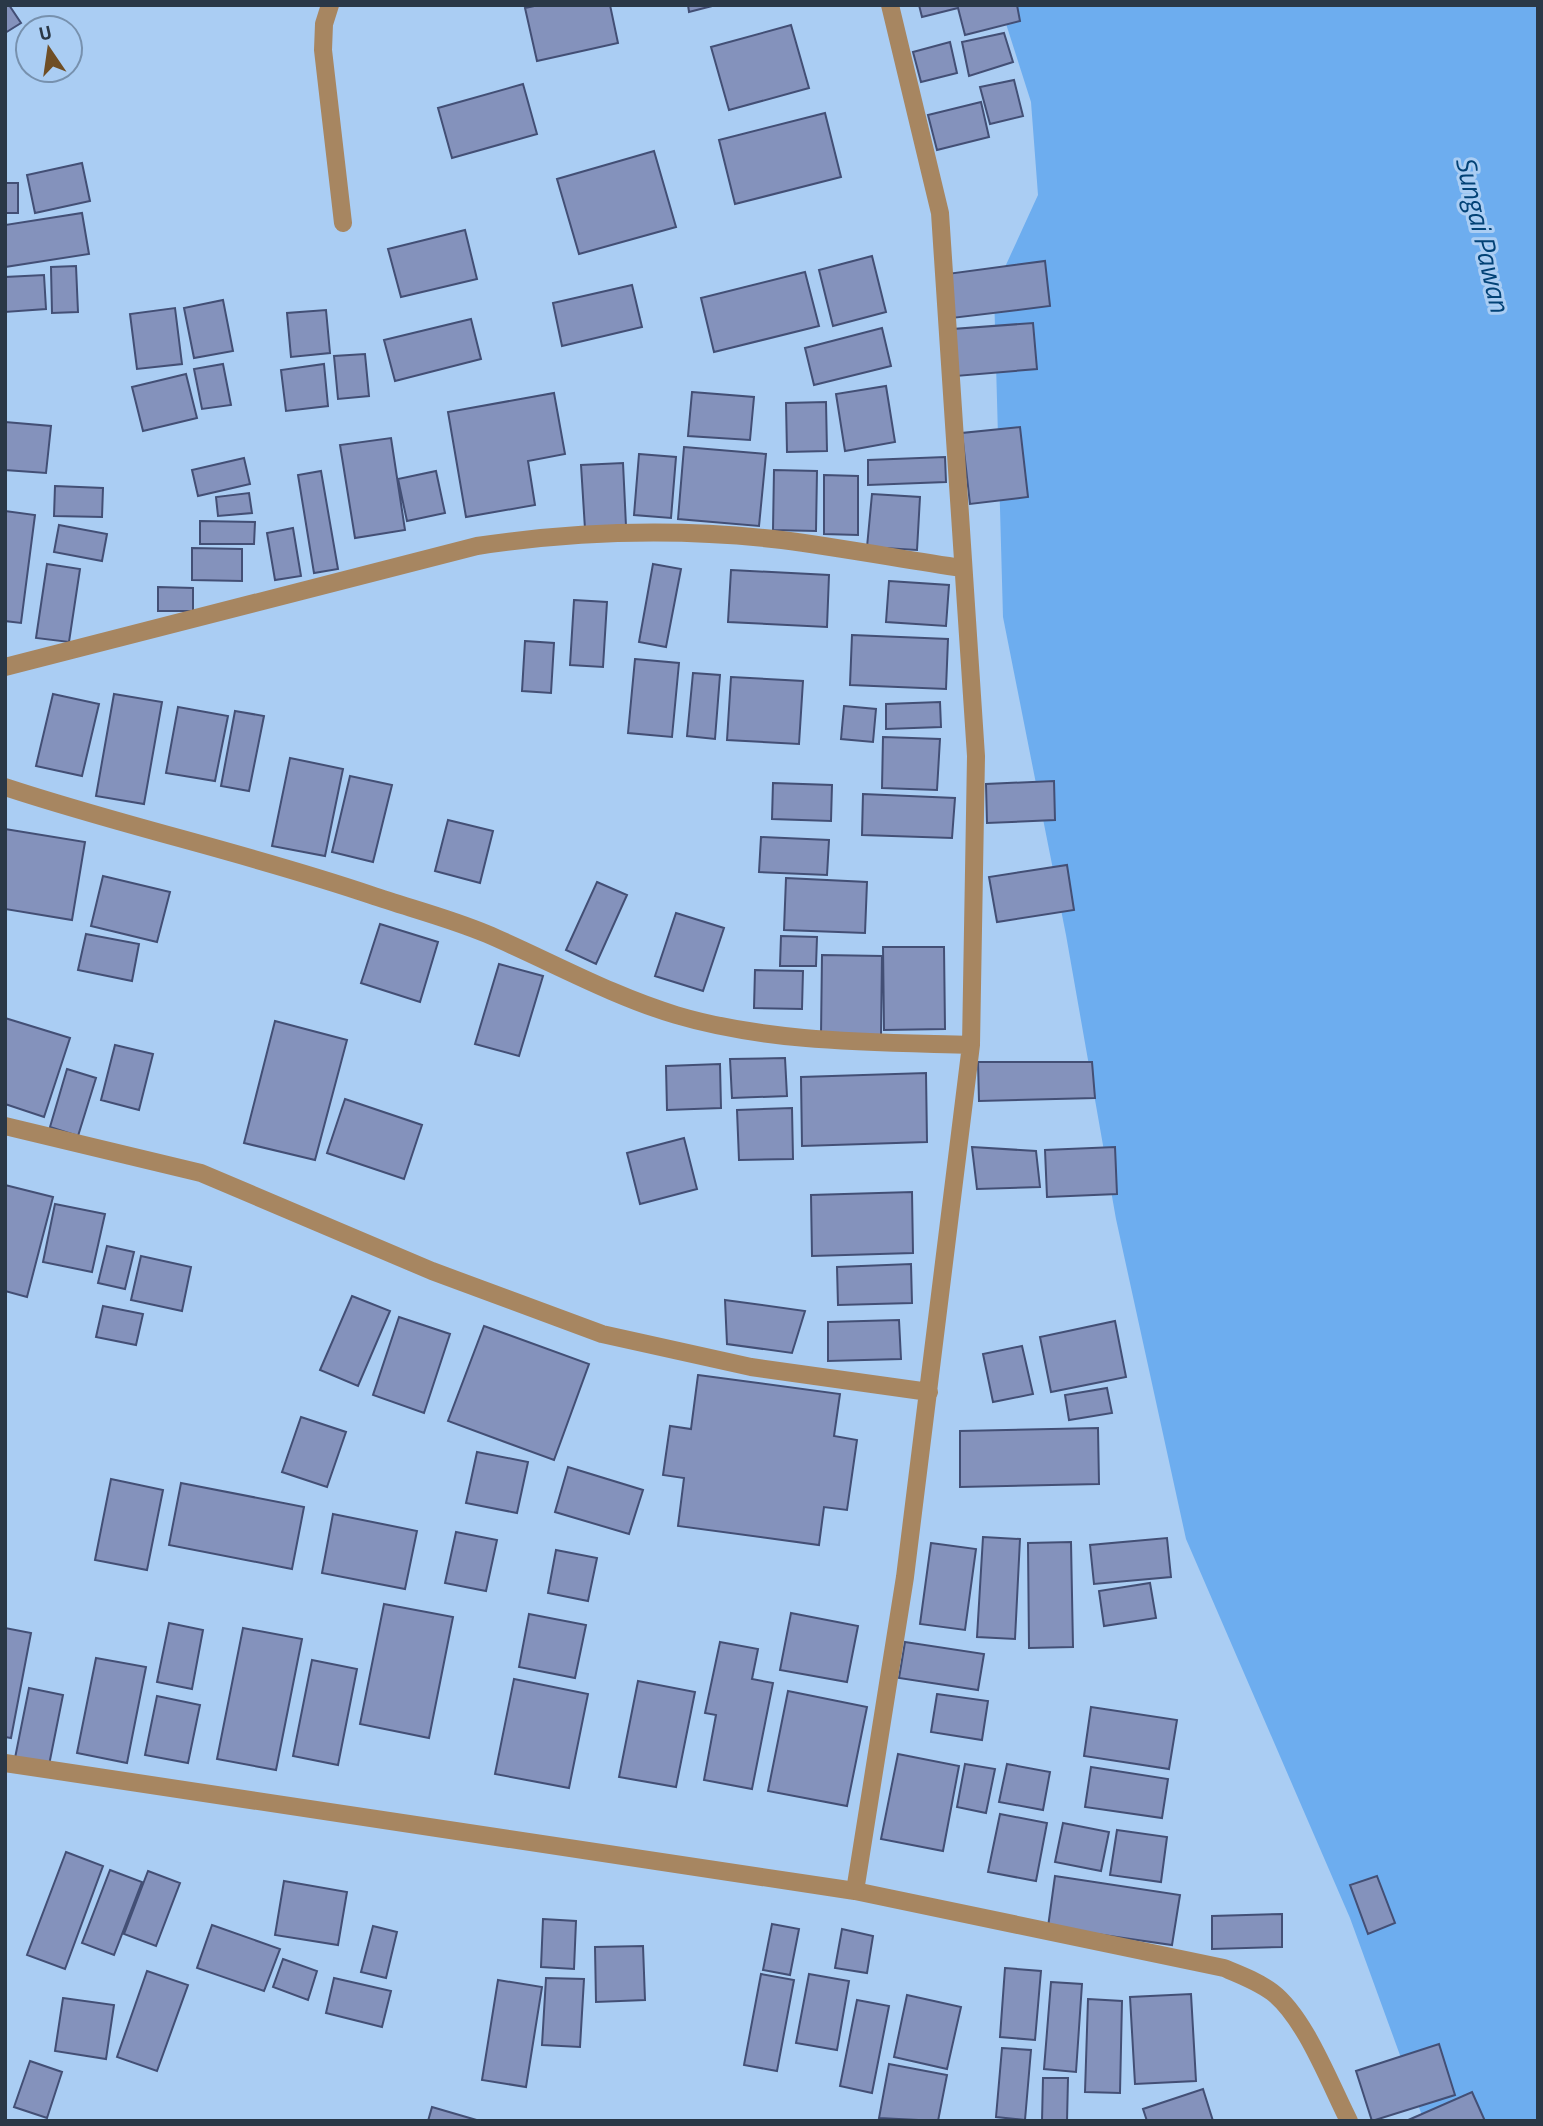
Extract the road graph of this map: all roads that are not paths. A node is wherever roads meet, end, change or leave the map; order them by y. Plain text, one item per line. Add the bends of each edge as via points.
1 (330, 5) edge
2 (890, 5) edge
3 (343, 223) dead end
4 (962, 568) junction
5 (5, 667) edge
6 (5, 787) edge
7 (971, 1045) junction
8 (5, 1126) edge
9 (929, 1392) junction
10 (5, 1763) edge
11 (855, 1891) junction
12 (1349, 2121) edge

1 - 3 street via 323,50
2 - 4 street via 940,213
4 - 5 street via 780,540 667,533 550,535 477,546
4 - 7 street via 976,756
6 - 7 street via 484,932 614,994 679,1016 750,1030 850,1041
7 - 9 street
8 - 9 street via 201,1173 432,1271 602,1334 751,1367
9 - 11 street
10 - 11 street
11 - 12 street via 1224,1968 1252,1979 1275,1993 1294,2017

